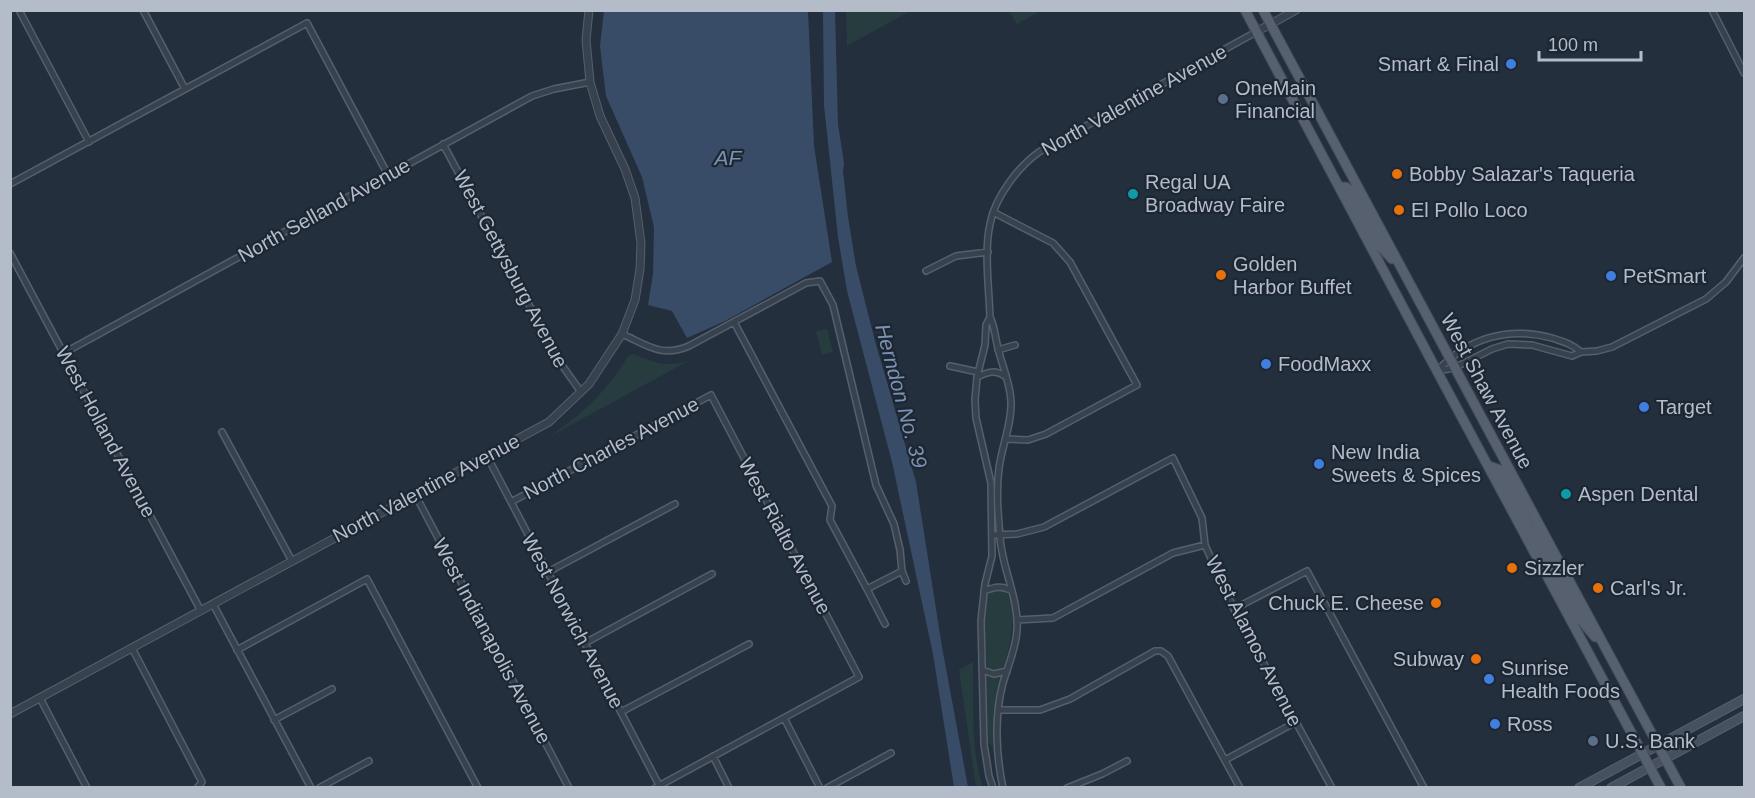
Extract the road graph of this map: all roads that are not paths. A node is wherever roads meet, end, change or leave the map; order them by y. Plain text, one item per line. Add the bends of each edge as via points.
1 (19, 10) edge
2 (143, 10) edge
3 (589, 10) edge
4 (1245, 10) edge
5 (1263, 10) edge
6 (1296, 10) edge
7 (1712, 10) edge
8 (1270, 24) junction
9 (1256, 32) junction
10 (1744, 73) edge
11 (590, 82) junction
12 (186, 89) junction
13 (89, 141) junction
14 (443, 144) junction
15 (388, 175) junction
16 (10, 184) edge
17 (1339, 187) junction
18 (993, 212) junction
19 (988, 252) junction
20 (10, 253) edge
21 (1744, 258) edge
22 (1402, 270) junction
23 (926, 271) dead end
24 (990, 317) junction
25 (734, 322) junction
26 (622, 334) junction
27 (1015, 345) dead end
28 (998, 350) junction
29 (1581, 352) junction
30 (64, 353) junction
31 (1449, 358) junction
32 (950, 366) dead end
33 (1455, 368) junction
34 (1437, 371) junction
35 (977, 374) junction
36 (1007, 378) junction
37 (581, 392) junction
38 (711, 395) joint
39 (222, 432) dead end
40 (1006, 439) junction
41 (487, 456) junction
42 (1489, 466) junction
43 (415, 494) junction
44 (511, 502) junction
45 (675, 504) dead end
46 (1544, 534) junction
47 (996, 535) junction
48 (1527, 537) junction
49 (1205, 545) junction
50 (292, 561) junction
51 (902, 571) junction
52 (548, 572) junction
53 (712, 574) dead end
54 (906, 581) dead end
55 (867, 589) junction
56 (984, 591) junction
57 (1012, 591) junction
58 (213, 604) junction
59 (1234, 609) junction
60 (201, 611) junction
61 (1017, 620) junction
62 (885, 624) dead end
63 (585, 643) junction
64 (749, 644) dead end
65 (132, 648) junction
66 (237, 650) junction
67 (1611, 657) junction
68 (982, 670) junction
69 (1007, 671) junction
70 (332, 689) dead end
71 (40, 698) junction
72 (1744, 699) edge
73 (998, 710) junction
74 (621, 712) junction
75 (10, 714) edge
76 (1744, 716) edge
77 (784, 718) junction
78 (274, 720) junction
79 (1296, 722) junction
80 (1658, 744) junction
81 (891, 753) dead end
82 (1642, 753) junction
83 (713, 756) junction
84 (1665, 758) junction
85 (369, 760) dead end
86 (1225, 760) junction
87 (1127, 761) dead end
88 (1650, 767) junction
89 (1087, 781) junction
90 (657, 786) edge
91 (87, 788) edge
92 (197, 788) edge
93 (311, 788) edge
94 (319, 788) edge
95 (478, 788) edge
96 (569, 788) edge
97 (729, 788) edge
98 (820, 788) edge
99 (827, 788) edge
100 (993, 788) edge
101 (1003, 788) edge
102 (1067, 788) edge
103 (1090, 788) edge
104 (1240, 788) edge
105 (1332, 788) edge
106 (1424, 788) edge
107 (1579, 788) edge
108 (1611, 788) edge
109 (1661, 788) edge
110 (1681, 788) edge

1 - 13 street
2 - 12 street
3 - 11 street, North Valentine Avenue via 586,40
4 - 9 main road, West Shaw Avenue
5 - 8 main road, West Shaw Avenue
6 - 8 street, North Valentine Avenue
7 - 10 street
8 - 9 street, North Valentine Avenue
8 - 22 main road, West Shaw Avenue
9 - 17 main road, West Shaw Avenue
9 - 18 street, North Valentine Avenue via 1030,158 1010,181
11 - 14 street, North Selland Avenue via 532,96
11 - 26 street, North Valentine Avenue via 600,116 631,184 638,212 642,256 639,281
12 - 13 street
12 - 15 street via 307,23
13 - 16 street
14 - 15 street, North Selland Avenue
14 - 37 street, West Gettysburg Avenue via 559,361
15 - 30 street, North Selland Avenue
17 - 22 main road via 1351,191 1380,246
17 - 34 main road, West Shaw Avenue
18 - 19 street, North Valentine Avenue
18 - 40 street via 1053,243 1070,262 1137,386 1046,434 1028,440
19 - 23 street via 956,256
19 - 24 street, North Valentine Avenue
20 - 30 street, West Holland Avenue
21 - 29 street via 1726,282 1706,299 1622,344
22 - 31 main road, West Shaw Avenue
24 - 28 street
24 - 35 street
25 - 26 street via 675,351 658,350
25 - 51 street via 806,283 820,281 832,304 876,485 894,524
25 - 55 street via 832,506 830,520
26 - 37 street, North Valentine Avenue
27 - 28 street
28 - 36 street
29 - 31 street via 1573,344 1515,333 1491,337
29 - 33 street via 1572,356 1532,345 1508,344
30 - 60 street, West Holland Avenue
31 - 33 main road, West Shaw Avenue
31 - 34 street
32 - 35 street
33 - 34 street
33 - 46 main road, West Shaw Avenue
34 - 42 main road, West Shaw Avenue
35 - 36 street via 992,371
35 - 47 street via 976,418 989,470
36 - 40 street via 1011,412
37 - 41 street, North Valentine Avenue via 549,422
38 - 44 street, North Charles Avenue
38 - 77 street, West Rialto Avenue via 859,677
39 - 50 street
40 - 47 street via 999,469
41 - 43 street, North Valentine Avenue
41 - 44 street, West Norwich Avenue
42 - 46 main road via 1500,470 1531,529
42 - 48 main road, West Shaw Avenue
43 - 50 street, North Valentine Avenue
43 - 96 street, West Indianapolis Avenue
44 - 52 street, West Norwich Avenue
45 - 52 street
46 - 67 main road, West Shaw Avenue
47 - 49 street, West Alamos Avenue via 1044,527 1173,458 1202,518
47 - 56 street
47 - 57 street
48 - 67 main road via 1538,542 1581,620
48 - 82 main road, West Shaw Avenue
49 - 59 street, West Alamos Avenue
49 - 61 street via 1173,553 1053,618
50 - 58 street, North Valentine Avenue
51 - 54 street
51 - 55 street
52 - 63 street, West Norwich Avenue
53 - 63 street
55 - 62 street
56 - 57 street via 998,586
56 - 68 street
57 - 61 street
58 - 60 street, North Valentine Avenue
58 - 66 street
59 - 79 street, West Alamos Avenue
59 - 106 street via 1307,571
60 - 65 street, North Valentine Avenue
61 - 69 street via 1015,646
63 - 74 street, West Norwich Avenue
64 - 74 street
65 - 71 street, North Valentine Avenue
65 - 92 street via 202,782
66 - 78 street
66 - 95 street via 367,579
67 - 80 main road, West Shaw Avenue
68 - 69 street via 994,674
68 - 100 street via 984,744
69 - 73 street
70 - 78 street
71 - 75 street, North Valentine Avenue
71 - 91 street
72 - 80 main road
73 - 86 street via 1040,710 1070,699 1161,651 1168,656
73 - 101 street
74 - 90 street, West Norwich Avenue
76 - 84 main road
77 - 83 street
77 - 98 street
78 - 93 street
79 - 86 street
79 - 105 street, West Alamos Avenue
80 - 82 main road
80 - 84 main road, West Shaw Avenue
81 - 99 street
82 - 88 main road, West Shaw Avenue
82 - 107 main road
83 - 90 street
83 - 97 street
84 - 88 main road
84 - 110 main road, West Shaw Avenue
85 - 94 street
86 - 104 street
87 - 89 street
88 - 108 main road
88 - 109 main road, West Shaw Avenue
89 - 102 street
89 - 103 street

